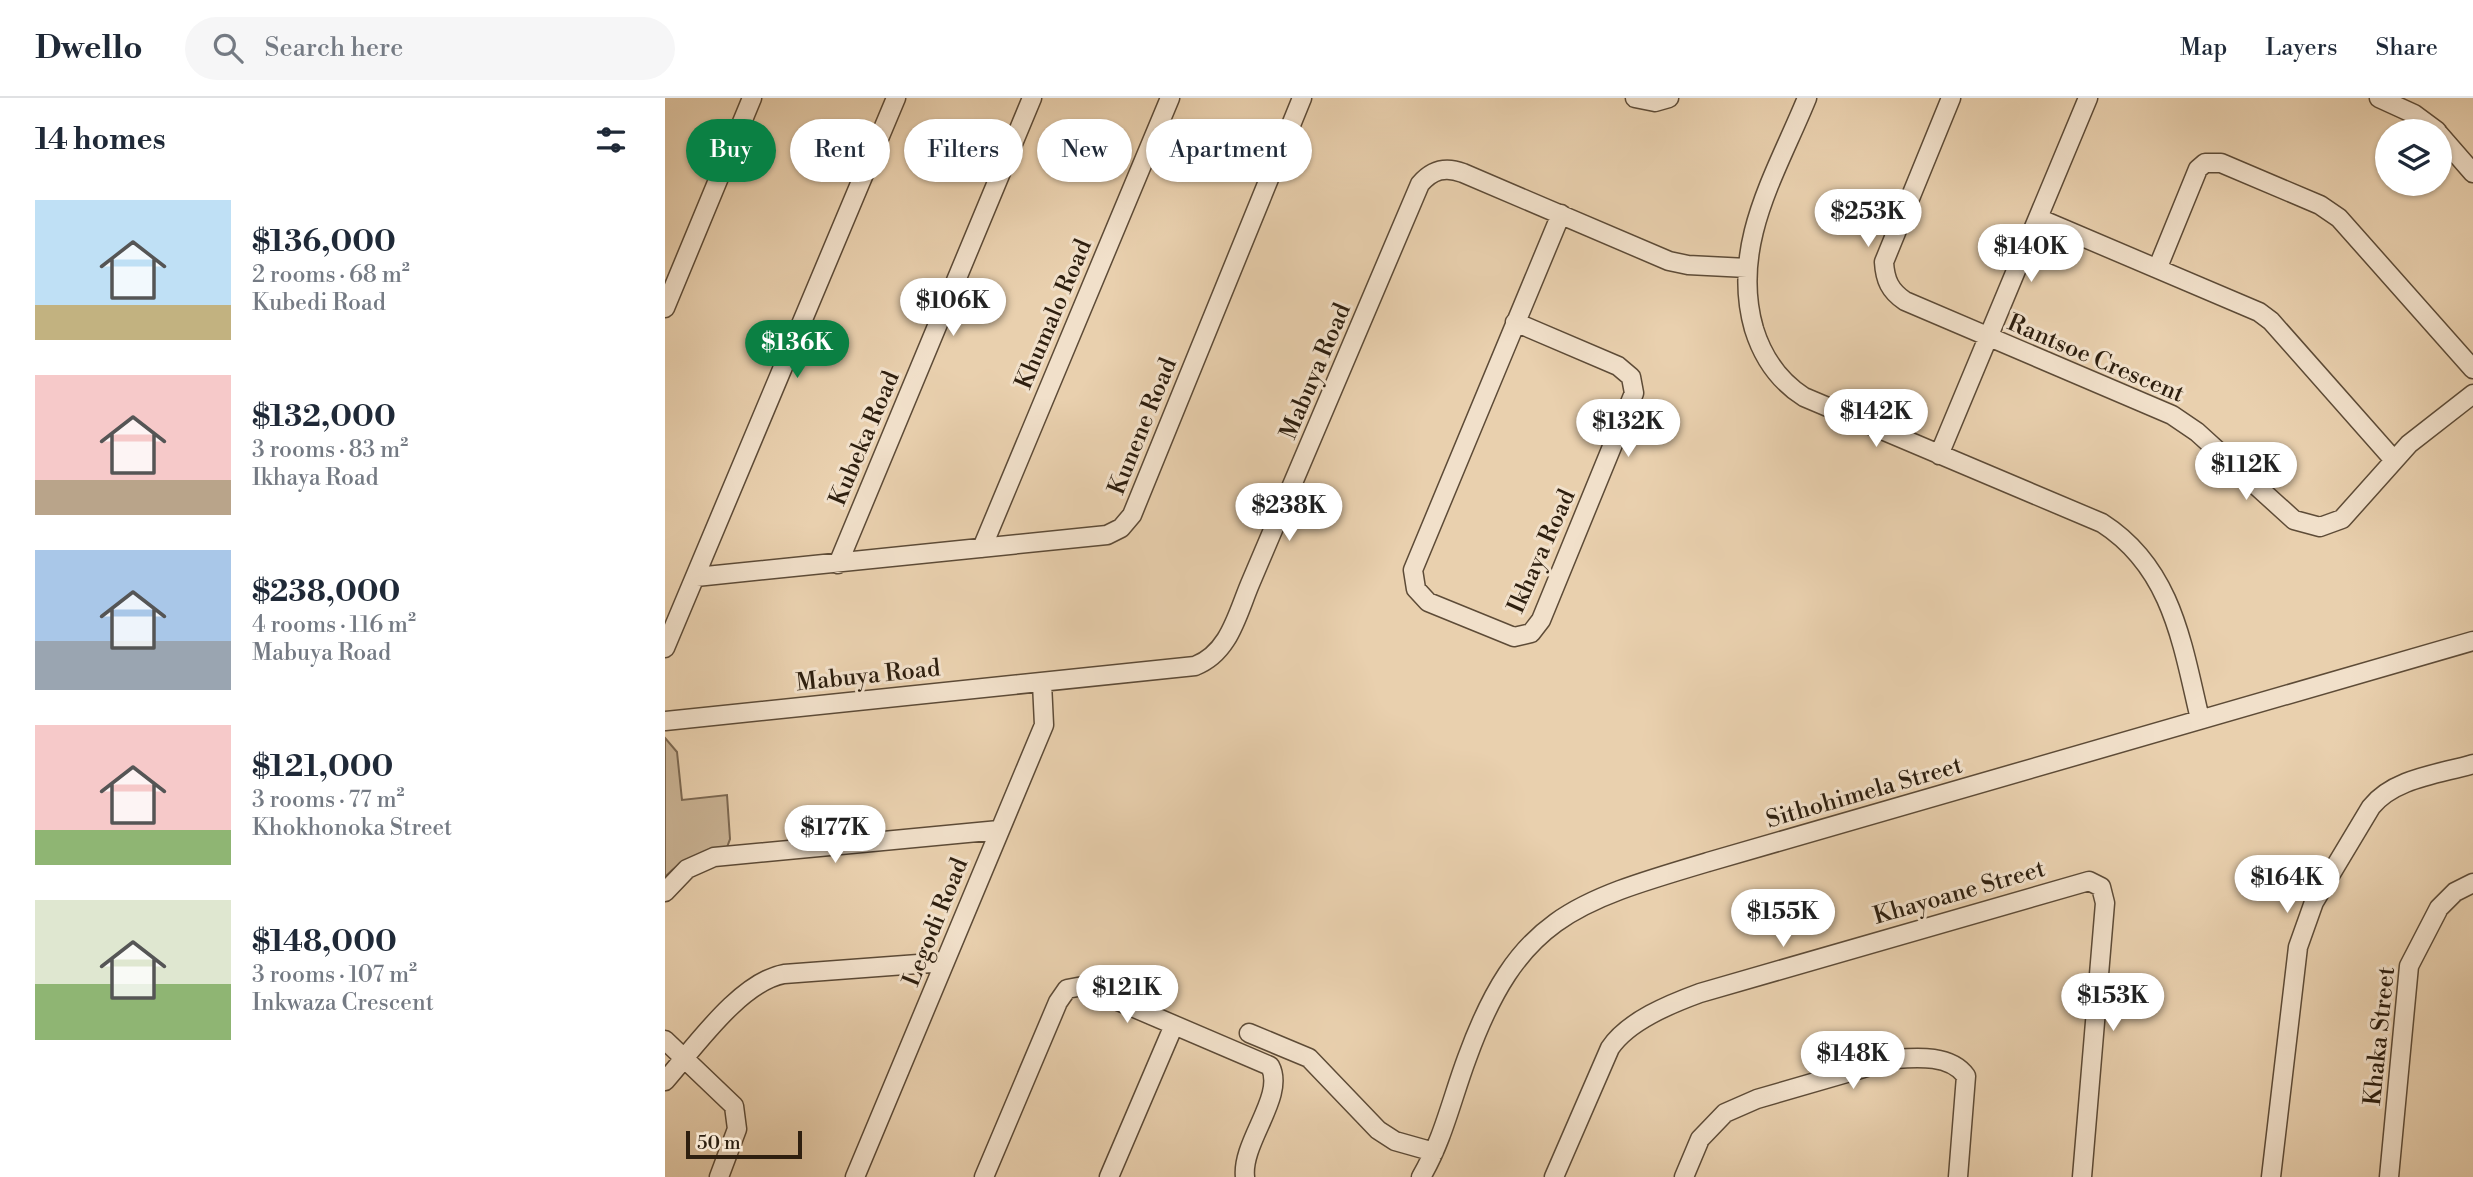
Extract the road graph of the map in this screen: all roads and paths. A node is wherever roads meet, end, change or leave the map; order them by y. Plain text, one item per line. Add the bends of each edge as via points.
1 (752, 98) edge
2 (896, 98) edge
3 (1032, 98) edge
4 (1170, 98) edge
5 (1302, 98) edge
6 (1635, 98) edge
7 (1669, 98) edge
8 (1807, 98) edge
9 (1951, 98) edge
10 (2088, 98) edge
11 (2379, 98) edge
12 (2420, 119) edge
13 (2452, 149) edge
14 (2473, 173) edge
15 (1561, 215) junction
16 (2038, 218) junction
17 (2158, 267) junction
18 (1747, 268) junction
19 (665, 308) edge
20 (1515, 322) junction
21 (1987, 338) junction
22 (2473, 369) edge
23 (2473, 394) edge
24 (1939, 455) junction
25 (2393, 459) junction
26 (982, 548) junction
27 (838, 564) junction
28 (696, 577) junction
29 (2473, 641) edge
30 (665, 648) edge
31 (1042, 683) junction
32 (2200, 719) junction
33 (665, 721) edge
34 (2473, 764) edge
35 (999, 830) junction
36 (2473, 883) edge
37 (665, 892) edge
38 (945, 962) junction
39 (1174, 1026) junction
40 (1249, 1033) dead end
41 (665, 1040) edge
42 (685, 1058) junction
43 (665, 1081) edge
44 (1434, 1152) junction
45 (719, 1177) edge
46 (855, 1177) edge
47 (984, 1177) edge
48 (1109, 1177) edge
49 (1245, 1177) edge
50 (1421, 1177) edge
51 (1554, 1177) edge
52 (1684, 1177) edge
53 (1958, 1177) edge
54 (2082, 1177) edge
55 (2271, 1177) edge
56 (2389, 1177) edge

1 - 19 street
2 - 28 street
3 - 27 street, Kubeka Road
4 - 26 street, Khumalo Road
5 - 26 street, Kunene Road via 1132,515 1107,535
6 - 7 street via 1655,102
8 - 18 street via 1752,227
9 - 21 street, Rantsoe Crescent via 1886,254 1886,277 1894,294 1905,302
10 - 16 street
11 - 12 street
13 - 14 street
15 - 18 street, Mabuya Road via 1669,261
15 - 20 street, Ikhaya Road
15 - 31 street, Mabuya Road via 1454,169 1426,177 1219,653 1195,666
16 - 17 street
16 - 21 street
17 - 22 street via 2198,169 2205,163 2221,163 2320,205 2339,218
17 - 25 street via 2264,315
18 - 24 street via 1749,308 1757,337 1782,380 1804,397
20 - 20 street, Ikhaya Road via 1413,569 1418,593 1428,602 1514,637 1531,633 1541,620 1634,393 1631,377 1618,366
21 - 24 street
21 - 25 street, Rantsoe Crescent via 2172,415 2304,525 2326,527 2342,519
23 - 25 street, Rantsoe Crescent
24 - 32 street via 2102,523 2133,545 2166,595
26 - 27 street, Kunene Road
27 - 28 street, Kunene Road
28 - 30 street
29 - 32 street, Sithohimela Street
31 - 33 street, Mabuya Road
31 - 35 street, Legodi Road via 1044,725
32 - 44 street, Sithohimela Street via 1640,882 1572,911 1524,949 1499,984 1480,1023
34 - 55 street via 2381,796 2308,915 2295,972
35 - 37 street via 714,857 687,869
35 - 38 street, Legodi Road
36 - 56 street, Khaka Street via 2439,908 2412,958
38 - 42 street via 784,974 763,980 746,992
38 - 46 street, Legodi Road
39 - 47 street via 1089,987 1067,989
39 - 48 street
39 - 49 street via 1263,1060 1272,1069 1274,1086 1245,1157
40 - 44 street via 1309,1058 1378,1130 1395,1141
41 - 42 street
42 - 43 street
42 - 45 street via 736,1111 736,1135
44 - 50 street, Sithohimela Street
51 - 54 street, Khayoane Street via 1615,1041 1678,1002 2080,882 2094,882 2104,891
52 - 53 street via 1700,1139 1725,1113 1757,1099 1909,1058 1945,1061 1966,1076

